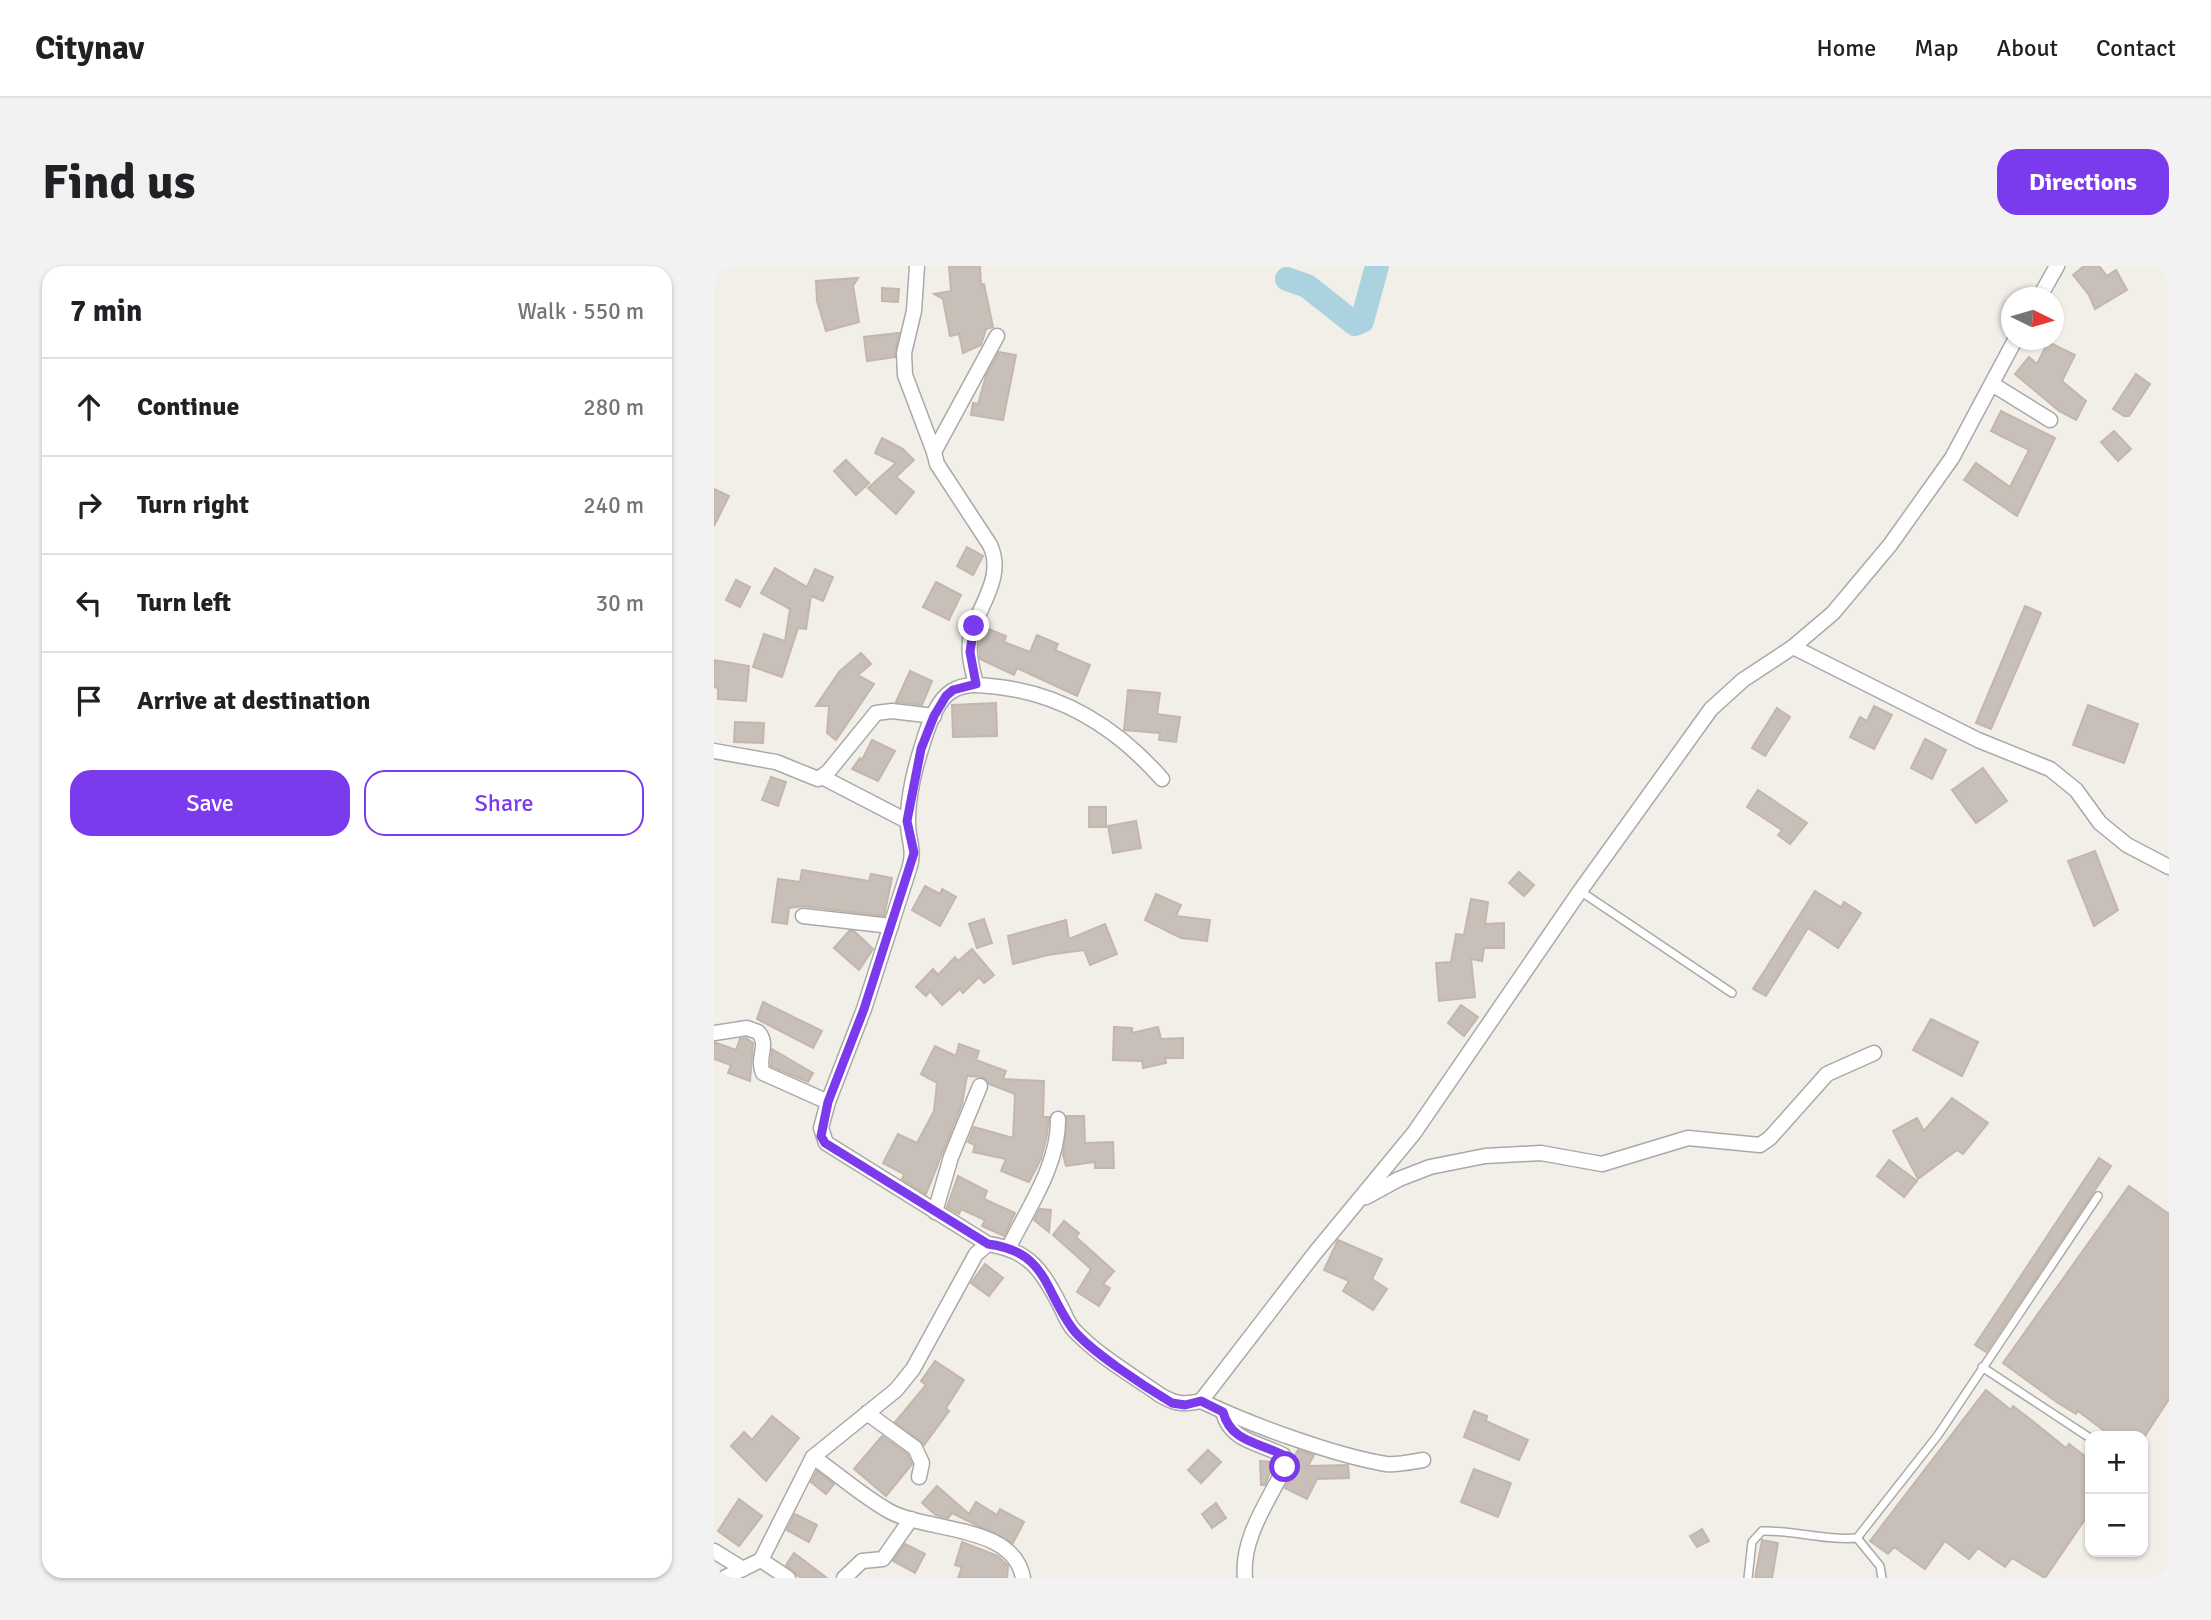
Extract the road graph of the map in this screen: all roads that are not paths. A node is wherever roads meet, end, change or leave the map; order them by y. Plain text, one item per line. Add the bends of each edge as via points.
1 (917, 266) edge
2 (2057, 266) edge
3 (2045, 287) edge
4 (997, 336) dead end
5 (2010, 350) edge
6 (1993, 384) junction
7 (2050, 420) dead end
8 (934, 452) junction
9 (1793, 647) junction
10 (976, 684) junction
11 (934, 716) junction
12 (714, 751) edge
13 (822, 777) junction
14 (1161, 779) dead end
15 (907, 821) junction
16 (2169, 867) edge
17 (1580, 891) junction
18 (803, 916) dead end
19 (891, 926) junction
20 (1732, 993) dead end
21 (714, 1033) edge
22 (1874, 1053) dead end
23 (980, 1086) dead end
24 (828, 1102) junction
25 (1058, 1119) dead end
26 (2098, 1196) dead end
27 (1359, 1201) junction
28 (935, 1212) junction
29 (988, 1244) junction
30 (1009, 1247) junction
31 (1982, 1367) junction
32 (1201, 1401) junction
33 (1223, 1412) junction
34 (867, 1413) junction
35 (2085, 1435) edge
36 (813, 1457) junction
37 (1423, 1460) dead end
38 (919, 1477) dead end
39 (911, 1519) junction
40 (1857, 1538) junction
41 (714, 1551) edge
42 (761, 1560) junction
43 (743, 1569) junction
44 (724, 1578) edge
45 (788, 1578) edge
46 (844, 1578) edge
47 (1023, 1578) edge
48 (1245, 1578) edge
49 (1748, 1578) edge
50 (1882, 1578) edge

1 - 8 street via 905,375
2 - 3 street
4 - 8 street
5 - 6 street
6 - 7 street
6 - 9 street via 1952,458 1890,545 1833,613
8 - 10 street via 948,484 994,557 992,585 970,639
9 - 16 street via 1978,740 2050,769 2076,790 2099,823 2127,845
9 - 17 street via 1743,680 1711,709
10 - 11 street via 953,690
10 - 14 street via 1016,689 1080,710
11 - 13 street via 876,713
11 - 15 street via 921,749
12 - 13 street via 776,762 813,778
13 - 15 street
15 - 19 street via 914,853
17 - 20 lane
17 - 27 street via 1414,1133
18 - 19 street
19 - 24 street
21 - 24 street via 747,1028 758,1032 764,1042 763,1073
22 - 27 street via 1827,1074 1760,1145 1688,1139 1602,1164 1541,1153 1485,1156 1430,1167
23 - 28 street
24 - 28 street via 821,1128 825,1143
25 - 30 street via 1053,1156
26 - 31 lane
27 - 32 street
28 - 29 street
29 - 30 street
29 - 34 street via 976,1254 912,1369 896,1390
30 - 32 street via 1043,1273 1072,1328 1086,1341 1172,1403
31 - 35 lane
31 - 40 lane via 1938,1435
32 - 33 street
33 - 37 street via 1348,1455 1388,1464
33 - 48 street via 1235,1436 1283,1455 1285,1467 1248,1541
34 - 36 street
34 - 38 street via 915,1448 922,1463
36 - 39 street via 887,1510
36 - 42 street
39 - 46 street via 883,1559 862,1561
39 - 47 street via 977,1535 1014,1555
40 - 49 lane via 1762,1531 1752,1542
40 - 50 lane via 1881,1566
41 - 43 street
42 - 43 street
42 - 45 street
43 - 44 street

